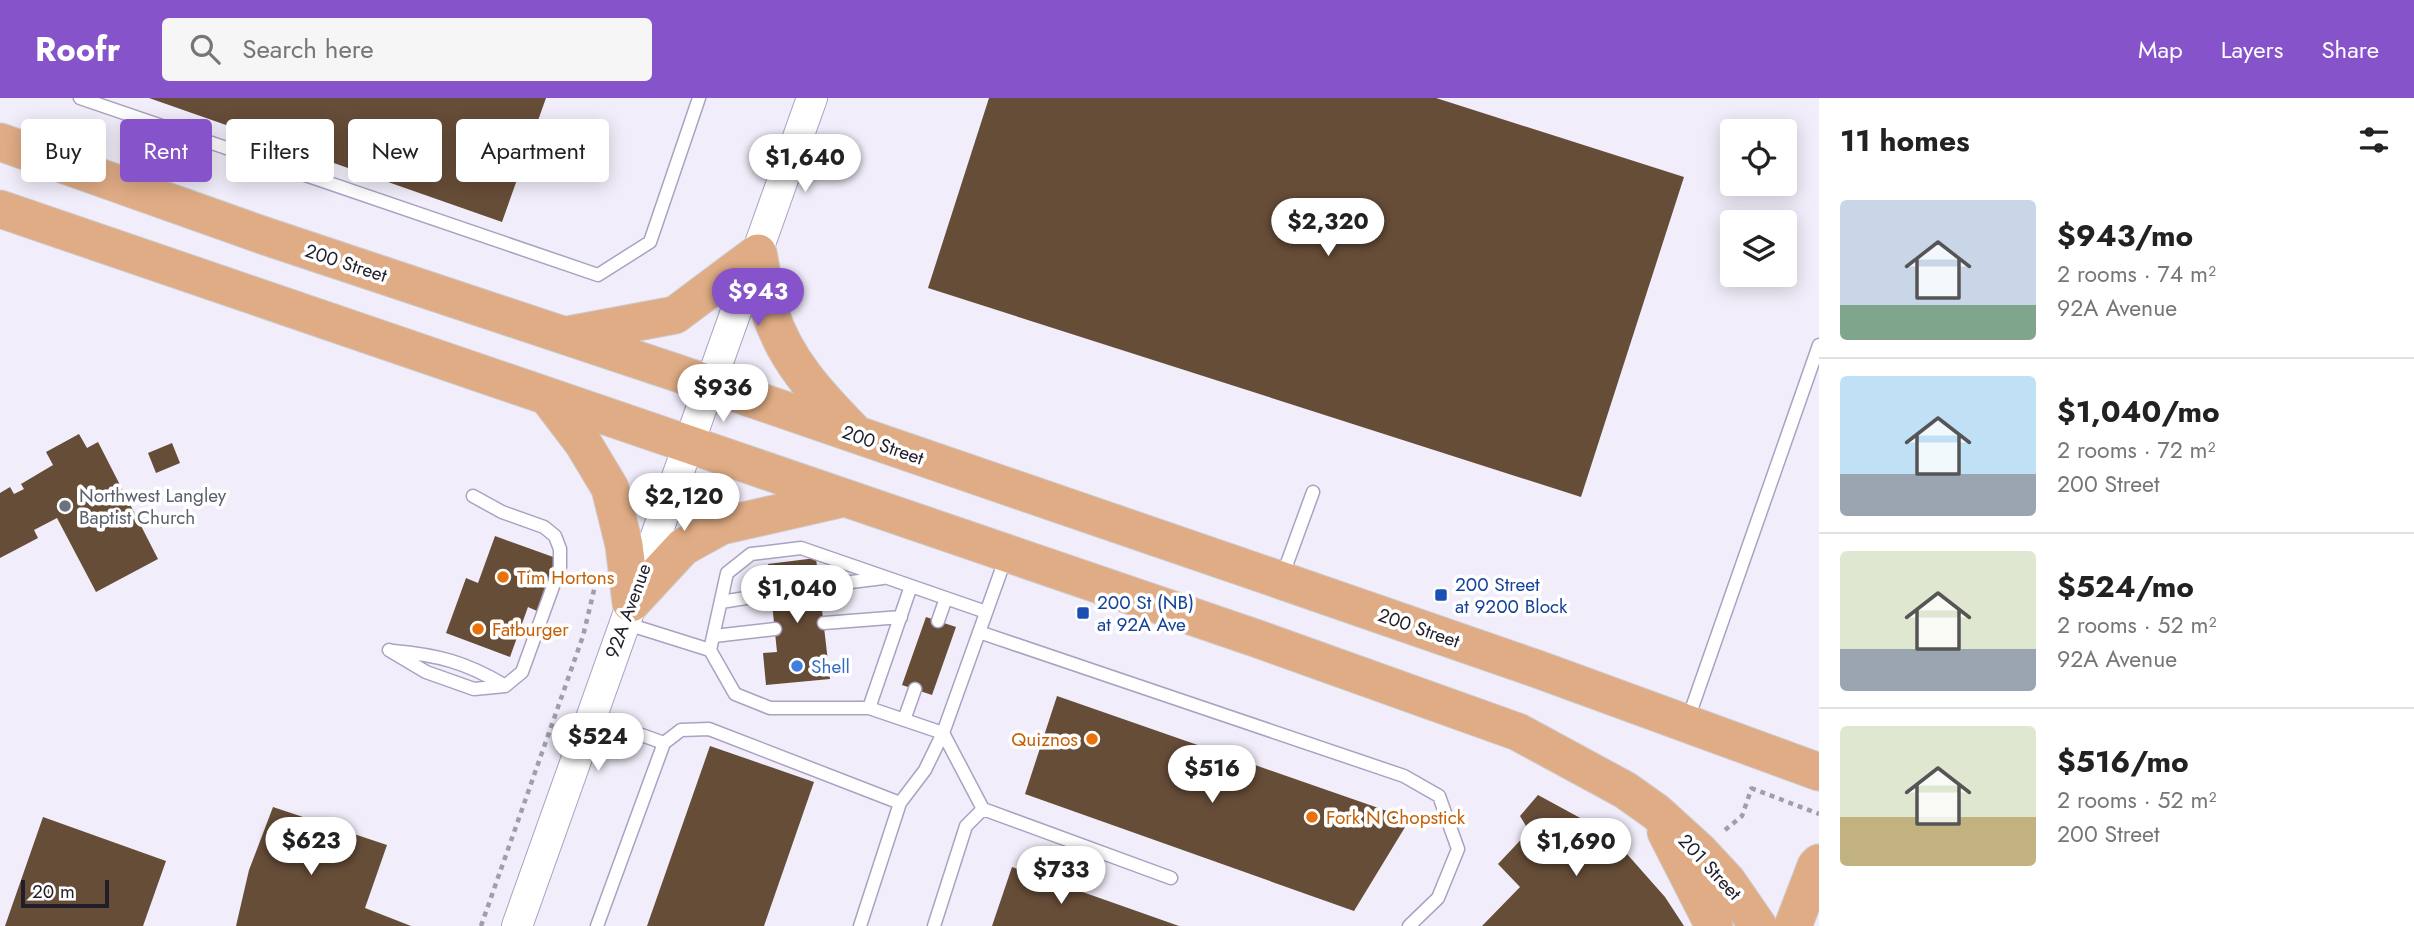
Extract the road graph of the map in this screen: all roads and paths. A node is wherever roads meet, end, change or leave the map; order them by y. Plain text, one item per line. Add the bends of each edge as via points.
1 (80, 98) edge
2 (699, 98) edge
3 (812, 98) edge
4 (0, 142) edge
5 (0, 209) edge
6 (758, 253) junction
7 (564, 335) junction
8 (1819, 345) edge
9 (710, 385) junction
10 (548, 397) junction
11 (858, 436) junction
12 (688, 444) junction
13 (1313, 492) dead end
14 (472, 496) dead end
15 (844, 498) junction
16 (1007, 554) junction
17 (887, 578) junction
18 (1280, 580) junction
19 (820, 586) dead end
20 (911, 586) junction
21 (771, 594) dead end
22 (946, 598) junction
23 (721, 602) junction
24 (986, 612) junction
25 (627, 613) junction
26 (901, 617) junction
27 (938, 621) dead end
28 (824, 623) dead end
29 (775, 629) dead end
30 (979, 632) junction
31 (583, 636) dead end
32 (714, 636) junction
33 (710, 650) junction
34 (505, 686) junction
35 (915, 689) dead end
36 (869, 708) junction
37 (591, 717) junction
38 (904, 720) junction
39 (1687, 723) junction
40 (943, 733) junction
41 (664, 743) junction
42 (1760, 764) junction
43 (1819, 772) edge
44 (1751, 788) junction
45 (900, 803) junction
46 (983, 810) junction
47 (1656, 812) junction
48 (1819, 814) edge
49 (1726, 830) dead end
50 (1819, 863) edge
51 (1171, 877) dead end
52 (481, 926) edge
53 (517, 926) edge
54 (597, 926) edge
55 (860, 926) edge
56 (934, 926) edge
57 (1409, 926) edge
58 (1714, 926) edge
59 (1758, 926) edge
60 (1793, 926) edge

1 - 2 lane via 598,275 650,242
3 - 6 street, 92A Avenue
4 - 7 main road, 200 Street
5 - 10 main road
6 - 7 main road via 675,315
6 - 9 street, 92A Avenue
6 - 11 main road via 770,312 786,351 813,390
7 - 9 main road, 200 Street
8 - 39 lane
9 - 11 main road, 200 Street
9 - 12 street, 92A Avenue
10 - 12 main road
10 - 25 main road via 610,488 624,545
11 - 18 main road, 200 Street
12 - 15 main road
12 - 25 street, 92A Avenue
13 - 18 lane
14 - 34 lane via 544,527 561,549 560,567 522,672
15 - 16 main road
15 - 25 main road via 721,526 683,547
16 - 24 lane
16 - 47 main road via 1518,732
17 - 19 lane
17 - 20 lane
17 - 23 lane via 801,548 751,554 727,573
18 - 39 main road, 200 Street
20 - 22 lane
20 - 26 lane
21 - 23 lane
22 - 24 lane
22 - 27 lane
23 - 32 lane
24 - 30 lane
25 - 33 lane
25 - 37 street, 92A Avenue
26 - 28 lane
26 - 36 lane
29 - 32 lane
30 - 40 lane
30 - 57 lane via 1404,776 1439,796 1458,849 1438,898
31 - 52 path
32 - 33 lane
33 - 36 lane via 735,694 770,708
34 - 34 lane via 474,689 426,672 389,650 433,655 480,671
35 - 38 lane
36 - 38 lane
37 - 41 lane
37 - 53 street, 92A Avenue
38 - 40 lane
39 - 42 main road, 200 Street
40 - 45 lane via 925,770
40 - 46 lane
41 - 45 lane via 681,730 709,729
41 - 54 lane
42 - 43 main road, 200 Street
42 - 44 path
44 - 48 path
44 - 49 path via 1742,816
45 - 55 lane
46 - 51 lane
46 - 56 lane via 966,826
47 - 58 main road
47 - 59 main road, 201 Street via 1727,881
50 - 60 main road

